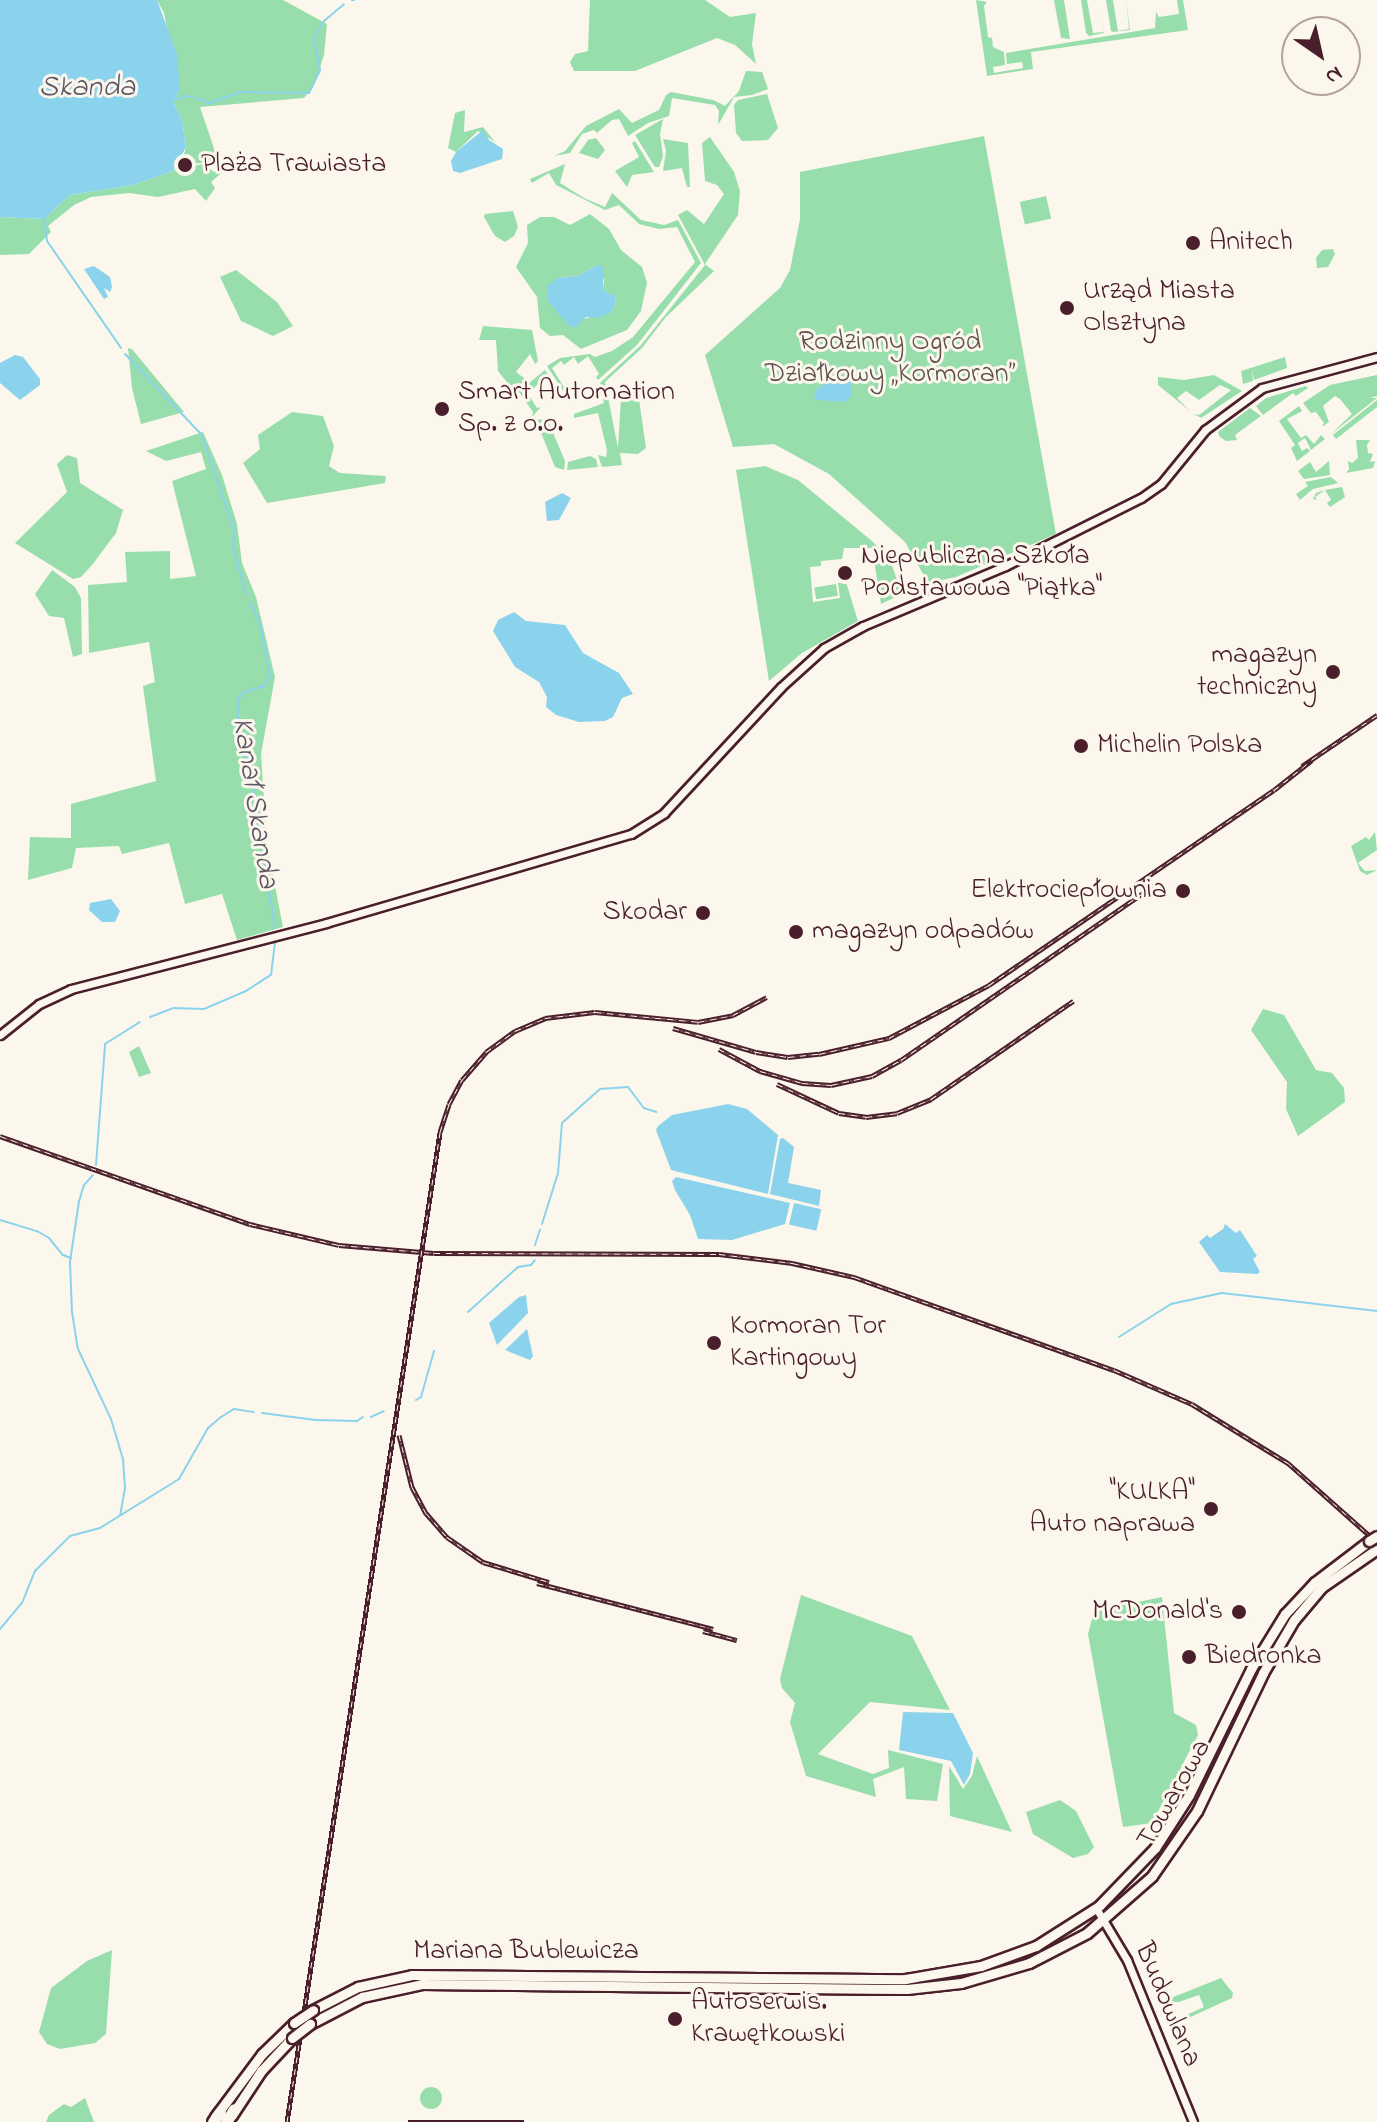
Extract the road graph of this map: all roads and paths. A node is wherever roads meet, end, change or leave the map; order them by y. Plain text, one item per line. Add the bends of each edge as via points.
1 (1377, 357) edge
2 (1361, 363) junction
3 (1377, 363) edge
4 (0, 1035) edge
5 (1373, 1539) edge
6 (1377, 1549) edge
7 (1096, 1908) junction
8 (1103, 1922) junction
9 (754, 1977) joint
10 (754, 1988) joint
11 (234, 2109) joint
12 (219, 2120) edge
13 (1193, 2122) edge

1 - 2 street
2 - 3 street
2 - 4 street via 1262,388 1205,430 1161,484 1141,498 824,648 677,801 643,828 612,842 269,939 71,989 39,1004
5 - 7 main road, Towarowa via 1315,1582 1285,1614 1167,1831 1132,1876
6 - 8 main road, Towarowa via 1322,1587 1294,1620 1181,1837 1152,1876
7 - 8 street, Budowlana
7 - 9 main road, Towarowa via 1036,1946 951,1973 905,1979
8 - 10 main road, Towarowa via 1021,1966 961,1983 907,1989
8 - 13 street, Budowlana via 1127,1960
9 - 12 main road, Mariana Bublewicza, bridge via 421,1974 367,1984 294,2023 262,2054
10 - 11 main road, Mariana Bublewicza, bridge via 422,1984 362,1997 292,2038
11 - 12 highway, Mariana Bublewicza

